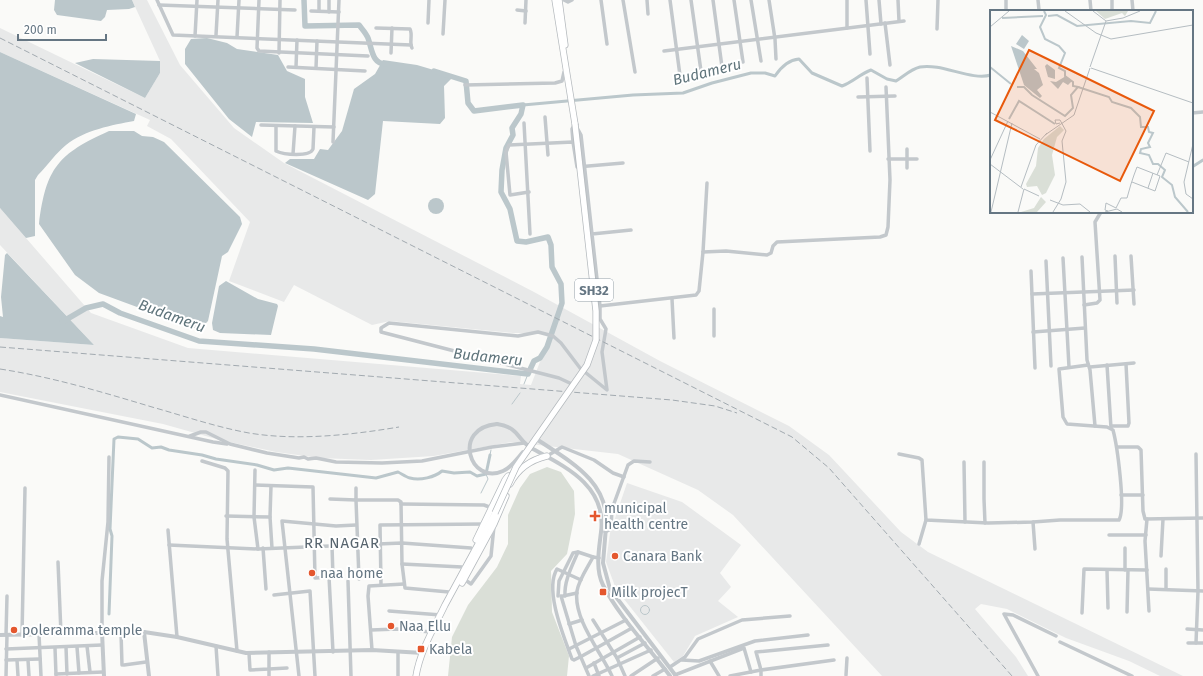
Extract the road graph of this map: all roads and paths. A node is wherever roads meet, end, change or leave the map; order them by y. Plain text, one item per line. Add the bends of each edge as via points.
1 (157, 0) edge
2 (177, 0) edge
3 (197, 0) edge
4 (218, 0) edge
5 (239, 0) edge
6 (259, 0) edge
7 (280, 0) edge
8 (319, 0) edge
9 (329, 0) edge
10 (339, 0) edge
11 (429, 0) edge
12 (445, 0) edge
13 (526, 0) edge
14 (555, 0) edge
15 (559, 0) edge
16 (564, 0) edge
17 (572, 0) edge
18 (601, 0) edge
19 (623, 0) edge
20 (647, 0) edge
21 (670, 0) edge
22 (691, 0) edge
23 (713, 0) edge
24 (734, 0) edge
25 (751, 0) edge
26 (769, 0) edge
27 (847, 0) edge
28 (866, 0) edge
29 (879, 0) edge
30 (898, 0) edge
31 (938, 0) edge
32 (1038, 0) edge
33 (1090, 0) edge
34 (1132, 0) edge
35 (159, 5) junction
36 (177, 6) junction
37 (197, 6) junction
38 (218, 6) junction
39 (239, 8) junction
40 (258, 8) junction
41 (280, 9) junction
42 (295, 10) dead end
43 (517, 10) dead end
44 (526, 10) junction
45 (1039, 10) edge
46 (1091, 10) edge
47 (1133, 10) edge
48 (311, 11) dead end
49 (319, 11) junction
50 (329, 12) junction
51 (339, 12) junction
52 (648, 14) dead end
53 (899, 21) junction
54 (904, 21) dead end
55 (428, 23) dead end
56 (525, 23) dead end
57 (883, 23) junction
58 (866, 25) junction
59 (376, 28) dead end
60 (392, 28) junction
61 (847, 28) junction
62 (937, 29) dead end
63 (443, 34) dead end
64 (216, 35) junction
65 (195, 36) junction
66 (237, 37) junction
67 (775, 37) junction
68 (257, 38) junction
69 (279, 39) junction
70 (757, 39) junction
71 (297, 40) junction
72 (317, 41) junction
73 (337, 41) junction
74 (740, 41) junction
75 (719, 43) junction
76 (391, 44) junction
77 (607, 44) dead end
78 (697, 46) junction
79 (676, 49) junction
80 (664, 51) dead end
81 (279, 52) junction
82 (391, 53) dead end
83 (296, 54) junction
84 (316, 54) junction
85 (870, 54) dead end
86 (336, 56) junction
87 (368, 56) dead end
88 (776, 59) dead end
89 (761, 61) dead end
90 (743, 62) dead end
91 (890, 65) dead end
92 (288, 67) dead end
93 (296, 67) junction
94 (722, 67) dead end
95 (316, 68) junction
96 (336, 70) junction
97 (567, 70) junction
98 (364, 71) dead end
99 (701, 71) dead end
100 (635, 72) dead end
101 (867, 78) dead end
102 (681, 83) dead end
103 (465, 85) dead end
104 (886, 87) dead end
105 (867, 96) junction
106 (886, 96) junction
107 (895, 96) dead end
108 (858, 97) dead end
109 (1203, 112) edge
110 (1193, 113) edge
111 (545, 117) dead end
112 (524, 123) dead end
113 (575, 124) junction
114 (261, 125) dead end
115 (276, 126) junction
116 (295, 126) junction
117 (314, 127) junction
118 (334, 127) junction
119 (333, 142) dead end
120 (574, 142) junction
121 (548, 143) junction
122 (526, 145) junction
123 (907, 149) dead end
124 (870, 151) dead end
125 (294, 154) junction
126 (548, 155) dead end
127 (888, 159) junction
128 (906, 159) junction
129 (917, 159) dead end
130 (622, 163) dead end
131 (584, 166) junction
132 (907, 168) dead end
133 (707, 183) dead end
134 (529, 192) junction
135 (1100, 213) edge
136 (631, 230) dead end
137 (530, 234) dead end
138 (592, 234) junction
139 (703, 252) junction
140 (1115, 256) dead end
141 (1131, 256) dead end
142 (1082, 257) dead end
143 (1063, 258) dead end
144 (1046, 262) dead end
145 (1031, 271) dead end
146 (1117, 290) junction
147 (1134, 290) junction
148 (1099, 291) junction
149 (1083, 292) junction
150 (1065, 293) junction
151 (1032, 294) junction
152 (1047, 294) junction
153 (672, 299) junction
154 (1118, 303) dead end
155 (1134, 304) dead end
156 (1084, 305) junction
157 (600, 306) junction
158 (714, 309) dead end
159 (1085, 328) junction
160 (1067, 330) junction
161 (1050, 331) junction
162 (1033, 332) junction
163 (714, 336) dead end
164 (674, 338) dead end
165 (1134, 363) dead end
166 (1126, 364) junction
167 (1107, 365) junction
168 (1051, 366) dead end
169 (1089, 366) junction
170 (1069, 367) junction
171 (1035, 368) dead end
172 (574, 385) junction
173 (0, 395) edge
174 (1095, 426) junction
175 (1112, 427) junction
176 (190, 436) junction
177 (535, 439) junction
178 (524, 443) junction
179 (230, 444) junction
180 (1117, 447) junction
181 (899, 454) dead end
182 (1196, 454) dead end
183 (109, 456) dead end
184 (547, 456) junction
185 (202, 461) dead end
186 (650, 462) dead end
187 (964, 462) dead end
188 (984, 462) dead end
189 (255, 470) dead end
190 (516, 475) junction
191 (624, 477) junction
192 (255, 485) junction
193 (271, 486) junction
194 (25, 488) dead end
195 (356, 488) dead end
196 (1143, 494) junction
197 (1121, 495) junction
198 (330, 499) dead end
199 (356, 500) junction
200 (400, 504) junction
201 (492, 508) junction
202 (226, 516) junction
203 (254, 516) junction
204 (270, 517) junction
205 (1197, 518) junction
206 (1203, 518) edge
207 (1147, 519) junction
208 (1163, 519) junction
209 (926, 520) junction
210 (965, 522) junction
211 (1033, 522) junction
212 (985, 523) junction
213 (314, 524) junction
214 (401, 524) junction
215 (484, 524) junction
216 (494, 524) junction
217 (356, 525) junction
218 (168, 530) dead end
219 (606, 530) junction
220 (1109, 535) dead end
221 (1146, 535) junction
222 (402, 543) junction
223 (380, 544) junction
224 (918, 544) dead end
225 (169, 545) junction
226 (357, 545) junction
227 (315, 546) junction
228 (332, 546) junction
229 (284, 547) junction
230 (263, 548) junction
231 (272, 548) junction
232 (472, 548) junction
233 (1125, 548) dead end
234 (228, 549) junction
235 (258, 549) junction
236 (1035, 549) dead end
237 (578, 552) junction
238 (1197, 555) junction
239 (1203, 555) edge
240 (1161, 556) dead end
241 (593, 557) junction
242 (598, 558) junction
243 (58, 562) dead end
244 (402, 564) junction
245 (462, 567) junction
246 (1166, 569) dead end
247 (563, 570) junction
248 (1107, 570) junction
249 (1126, 570) junction
250 (1147, 570) junction
251 (569, 575) junction
252 (329, 577) junction
253 (359, 578) dead end
254 (464, 579) junction
255 (581, 580) junction
256 (348, 581) dead end
257 (404, 584) junction
258 (381, 585) junction
259 (266, 589) dead end
260 (1148, 589) junction
261 (1166, 589) junction
262 (1198, 591) junction
263 (1203, 591) edge
264 (289, 593) junction
265 (577, 593) junction
266 (274, 595) dead end
267 (450, 595) junction
268 (7, 596) dead end
269 (559, 596) junction
270 (1108, 608) dead end
271 (1149, 610) dead end
272 (389, 611) dead end
273 (1128, 612) dead end
274 (441, 614) junction
275 (1082, 614) dead end
276 (790, 616) dead end
277 (582, 620) junction
278 (592, 620) dead end
279 (626, 620) junction
280 (569, 624) junction
281 (632, 628) junction
282 (1187, 629) dead end
283 (371, 630) junction
284 (1196, 630) junction
285 (1203, 630) edge
286 (102, 632) junction
287 (120, 632) junction
288 (144, 632) junction
289 (431, 632) junction
290 (39, 634) junction
291 (61, 634) junction
292 (600, 634) junction
293 (0, 635) edge
294 (6, 635) junction
295 (22, 635) junction
296 (808, 635) dead end
297 (1056, 636) dead end
298 (177, 637) junction
299 (640, 637) junction
300 (591, 638) junction
301 (606, 642) junction
302 (1060, 642) dead end
303 (645, 643) junction
304 (1188, 643) dead end
305 (1196, 643) junction
306 (1203, 643) edge
307 (102, 645) junction
308 (828, 645) dead end
309 (77, 646) junction
310 (87, 646) junction
311 (216, 646) junction
312 (576, 646) junction
313 (66, 647) junction
314 (40, 648) junction
315 (55, 648) junction
316 (597, 648) junction
317 (6, 649) junction
318 (351, 650) junction
319 (372, 650) junction
320 (569, 650) junction
321 (651, 650) junction
322 (237, 651) junction
323 (314, 651) junction
324 (268, 652) junction
325 (296, 652) junction
326 (333, 652) junction
327 (398, 652) junction
328 (613, 652) junction
329 (249, 653) junction
330 (423, 654) junction
331 (582, 656) junction
332 (603, 658) junction
333 (617, 658) junction
334 (658, 658) junction
335 (847, 658) dead end
336 (40, 659) junction
337 (6, 660) junction
338 (17, 660) junction
339 (28, 660) junction
340 (682, 660) junction
341 (834, 660) dead end
342 (710, 661) junction
343 (146, 662) junction
344 (594, 663) junction
345 (619, 664) junction
346 (670, 667) junction
347 (287, 668) dead end
348 (586, 668) junction
349 (608, 668) junction
350 (269, 669) junction
351 (665, 669) junction
352 (250, 670) junction
353 (761, 670) junction
354 (90, 672) junction
355 (751, 672) junction
356 (79, 673) junction
357 (67, 674) junction
358 (103, 674) edge
359 (56, 675) edge
360 (598, 675) edge
361 (676, 675) edge
362 (6, 676) edge
363 (18, 676) edge
364 (29, 676) edge
365 (41, 676) edge
366 (149, 676) edge
367 (218, 676) edge
368 (249, 676) edge
369 (269, 676) edge
370 (299, 676) edge
371 (315, 676) edge
372 (351, 676) edge
373 (398, 676) edge
374 (416, 676) edge
375 (420, 676) edge
376 (589, 676) edge
377 (593, 676) edge
378 (612, 676) edge
379 (625, 676) edge
380 (631, 676) edge
381 (653, 676) edge
382 (670, 676) edge
383 (719, 676) edge
384 (730, 676) edge
385 (761, 676) edge
386 (840, 676) edge
387 (846, 676) edge
388 (1038, 676) edge
389 (1132, 676) edge

1 - 35 street
2 - 36 street
3 - 37 street
4 - 38 street
5 - 39 street
6 - 40 street
7 - 41 street
8 - 49 street
9 - 50 street
10 - 51 street
11 - 55 street
12 - 63 street
13 - 44 street
14 - 97 main road, SH32
15 - 97 main road, SH32
16 - 17 street
18 - 77 street
19 - 100 street
20 - 52 street
21 - 79 street
22 - 78 street
23 - 75 street
24 - 74 street
25 - 70 street
26 - 67 street
27 - 61 street
28 - 58 street
29 - 57 street
30 - 53 street
31 - 62 street
32 - 45 street
33 - 46 street
34 - 47 street
35 - 36 street
35 - 65 street via 173,34
36 - 37 street
37 - 38 street
37 - 65 street
38 - 39 street
38 - 64 street
39 - 40 street
39 - 66 street
40 - 41 street
40 - 68 street
41 - 42 street
41 - 69 street
43 - 44 street
44 - 56 street
48 - 49 street
49 - 50 street
50 - 51 street
51 - 73 street
53 - 54 street
53 - 57 street
57 - 58 street
57 - 91 street
58 - 61 street
58 - 85 street
59 - 60 street
60 - 76 street
60 - 76 street via 410,29 412,46
61 - 67 street
64 - 65 street
64 - 66 street
66 - 68 street
67 - 70 street
67 - 88 street
68 - 69 street
68 - 81 street via 259,51
69 - 71 street
69 - 81 street
70 - 74 street
70 - 89 street
71 - 72 street
71 - 83 street
72 - 73 street
72 - 84 street
73 - 76 street
73 - 86 street
74 - 75 street
74 - 90 street
75 - 78 street
75 - 94 street
76 - 82 street
78 - 79 street
78 - 99 street
79 - 80 street
79 - 102 street
81 - 83 street
83 - 84 street
83 - 93 street
84 - 86 street
84 - 95 street
86 - 87 street
86 - 96 street
92 - 93 street
93 - 95 street
95 - 96 street
96 - 98 street
96 - 118 street
97 - 103 street via 562,81 555,83
97 - 113 main road, SH32
101 - 105 street
104 - 106 street
105 - 106 street
105 - 108 street
105 - 124 street
106 - 107 street
106 - 127 street
109 - 110 street
111 - 121 street
112 - 122 street
113 - 120 street via 572,129
113 - 131 street, bridge via 580,136
113 - 172 main road, SH32, bridge via 597,322 596,340 591,357
114 - 115 street
115 - 116 street
115 - 125 street via 276,152
116 - 117 street
116 - 125 street
117 - 118 street
117 - 125 street via 312,152 307,155
118 - 119 street
120 - 121 street
120 - 131 street via 577,167
121 - 122 street
121 - 126 street
122 - 134 street
122 - 134 street via 510,146 506,152 510,195
123 - 128 street
127 - 128 street
127 - 139 street via 888,227 883,236 777,242 767,255 726,251
128 - 129 street
128 - 132 street
130 - 131 street
131 - 138 street
133 - 139 street
134 - 137 street
135 - 148 street via 1095,222
136 - 138 street
138 - 157 street
139 - 153 street via 698,294
140 - 146 street
141 - 147 street
142 - 149 street
143 - 150 street
144 - 152 street
145 - 151 street
146 - 147 street
146 - 148 street
146 - 154 street
147 - 155 street
148 - 149 street
148 - 156 street via 1099,302
149 - 150 street
149 - 156 street
150 - 152 street
150 - 160 street
151 - 152 street
151 - 162 street
152 - 161 street
153 - 157 street
153 - 164 street
156 - 159 street
157 - 172 street via 600,319 606,329 602,352 607,390 580,368 561,343 547,333 518,336 389,323 381,328 382,332 559,378
158 - 163 street
159 - 160 street
159 - 169 street
160 - 161 street
160 - 170 street
161 - 162 street
161 - 168 street
162 - 171 street
165 - 166 street
166 - 167 street
166 - 175 street via 1129,423 1128,426
167 - 169 street
167 - 175 street
169 - 170 street
169 - 174 street
170 - 174 street via 1058,370 1064,421 1066,424
172 - 177 main road, SH32, bridge
173 - 176 street
174 - 175 street
175 - 180 street
176 - 179 street
176 - 179 street via 206,432
177 - 178 street, bridge via 504,471 485,471 475,465 471,457 470,442 481,428 497,424 513,429
177 - 219 street, bridge via 572,463 595,484 605,505
177 - 267 main road, bridge via 516,467 495,513
178 - 179 street via 422,461 382,463 330,462 267,453
178 - 184 street
180 - 196 street via 1140,448
180 - 197 street
181 - 209 street via 922,460
182 - 205 street
183 - 286 street via 108,522 102,581
184 - 190 main road via 529,462
184 - 191 street via 562,447 594,460
184 - 242 street via 572,470 594,495 601,515
185 - 202 street via 228,471
186 - 191 street via 634,461 628,465
187 - 210 street
188 - 212 street
189 - 192 street
190 - 201 main road via 508,476 505,480
190 - 216 main road
191 - 219 street via 612,509 611,529
192 - 193 street
192 - 203 street
193 - 204 street
193 - 213 street via 312,486
194 - 295 street
195 - 199 street
196 - 197 street
196 - 207 street via 1143,515
197 - 211 street via 1122,512 1119,520
198 - 199 street
199 - 200 street via 398,500
199 - 217 street
200 - 201 street via 484,505
200 - 214 street
201 - 215 main road
202 - 203 street
202 - 234 street
203 - 204 street
203 - 235 street
204 - 231 street
205 - 206 street
205 - 208 street
205 - 238 street
207 - 208 street
207 - 221 street
208 - 240 street
209 - 210 street
209 - 224 street
210 - 212 street
211 - 212 street
211 - 236 street
213 - 217 street
213 - 227 street
213 - 229 street via 282,522
214 - 215 street
214 - 222 street
214 - 223 street via 380,525
215 - 232 main road
216 - 254 main road
216 - 254 street via 491,556 471,584
217 - 226 street
218 - 225 street
219 - 346 street via 604,567 610,589
220 - 221 street
221 - 250 street
222 - 223 street
222 - 232 street
222 - 244 street
223 - 226 street
223 - 258 street
225 - 234 street
225 - 298 street
226 - 228 street
226 - 253 street
227 - 228 street
227 - 229 street
227 - 252 street via 316,578
228 - 252 street via 333,577
229 - 231 street
229 - 264 street
230 - 231 street
230 - 235 street
230 - 259 street
232 - 245 main road
233 - 249 street
234 - 235 street
234 - 322 street
237 - 241 street
237 - 247 street via 573,553
237 - 251 street
238 - 239 street
238 - 262 street
241 - 242 street
241 - 255 street
242 - 279 street via 604,586
243 - 291 street
244 - 245 street
244 - 257 street
245 - 267 main road
246 - 261 street
247 - 251 street
247 - 269 street via 559,581
247 - 269 street via 556,570 552,588
248 - 249 street
248 - 270 street
248 - 275 street via 1084,569
249 - 250 street
249 - 273 street
250 - 260 street
251 - 255 street
251 - 269 street
252 - 326 street
254 - 267 main road via 452,598
255 - 265 street
256 - 318 street
257 - 258 street
257 - 267 street via 405,588
258 - 283 street via 369,586
260 - 261 street
260 - 271 street
261 - 262 street
262 - 263 street
262 - 284 street
264 - 266 street
264 - 323 street via 310,591
264 - 325 street
265 - 269 street
265 - 277 street
267 - 274 main road
268 - 294 street
269 - 280 street
269 - 320 street
272 - 274 street
274 - 289 main road
276 - 340 street via 740,621 698,638
277 - 280 street
277 - 300 street
278 - 292 street
279 - 281 street
279 - 292 street
280 - 312 street
281 - 299 street
281 - 301 street
282 - 284 street
283 - 289 street
283 - 319 street
284 - 285 street
284 - 305 street
286 - 287 street
286 - 291 street
286 - 307 street
287 - 288 street
287 - 343 street via 123,665
288 - 298 street
288 - 343 street
289 - 330 main road
290 - 291 street
290 - 295 street
290 - 314 street
292 - 300 street
292 - 301 street
293 - 294 street
294 - 295 street
294 - 317 street
296 - 340 street via 755,641 699,662
297 - 388 street via 1013,615 1004,614
298 - 311 street
299 - 303 street
299 - 328 street
300 - 312 street
300 - 316 street
301 - 316 street
301 - 328 street
302 - 389 street
303 - 321 street
303 - 333 street
304 - 305 street
305 - 306 street
307 - 310 street
307 - 358 street
308 - 353 street via 756,652
309 - 310 street
309 - 313 street
309 - 356 street
310 - 354 street
311 - 322 street
311 - 367 street
312 - 320 street
312 - 331 street
313 - 315 street
313 - 357 street
314 - 315 street
314 - 317 street
314 - 336 street
315 - 359 street
316 - 331 street
316 - 332 street
317 - 337 street
318 - 319 street
318 - 326 street
318 - 372 street
319 - 327 street
320 - 331 street via 573,660
321 - 334 street
321 - 345 street
322 - 329 street
323 - 325 street
323 - 326 street
323 - 371 street
324 - 325 street
324 - 329 street
324 - 350 street
325 - 370 street
327 - 330 street
327 - 373 street
328 - 332 street
328 - 333 street
329 - 352 street
330 - 374 main road via 419,659
330 - 375 main road
331 - 348 street
332 - 344 street
332 - 349 street
333 - 345 street
334 - 351 street
334 - 380 street
335 - 387 street
336 - 339 street
336 - 365 street
337 - 338 street
337 - 362 street
338 - 339 street
338 - 363 street
339 - 364 street
340 - 346 street
341 - 353 street
342 - 355 street via 744,648
342 - 361 street
342 - 383 street
343 - 366 street
344 - 348 street
344 - 360 street
345 - 349 street
345 - 379 street
346 - 361 street
347 - 350 street
348 - 376 street
349 - 360 street
349 - 378 street
350 - 352 street
350 - 369 street
351 - 381 street
351 - 382 street
352 - 368 street
353 - 355 street
353 - 385 street
354 - 356 street
354 - 358 street
355 - 384 street
356 - 357 street
357 - 359 street
360 - 377 street
386 - 387 street

